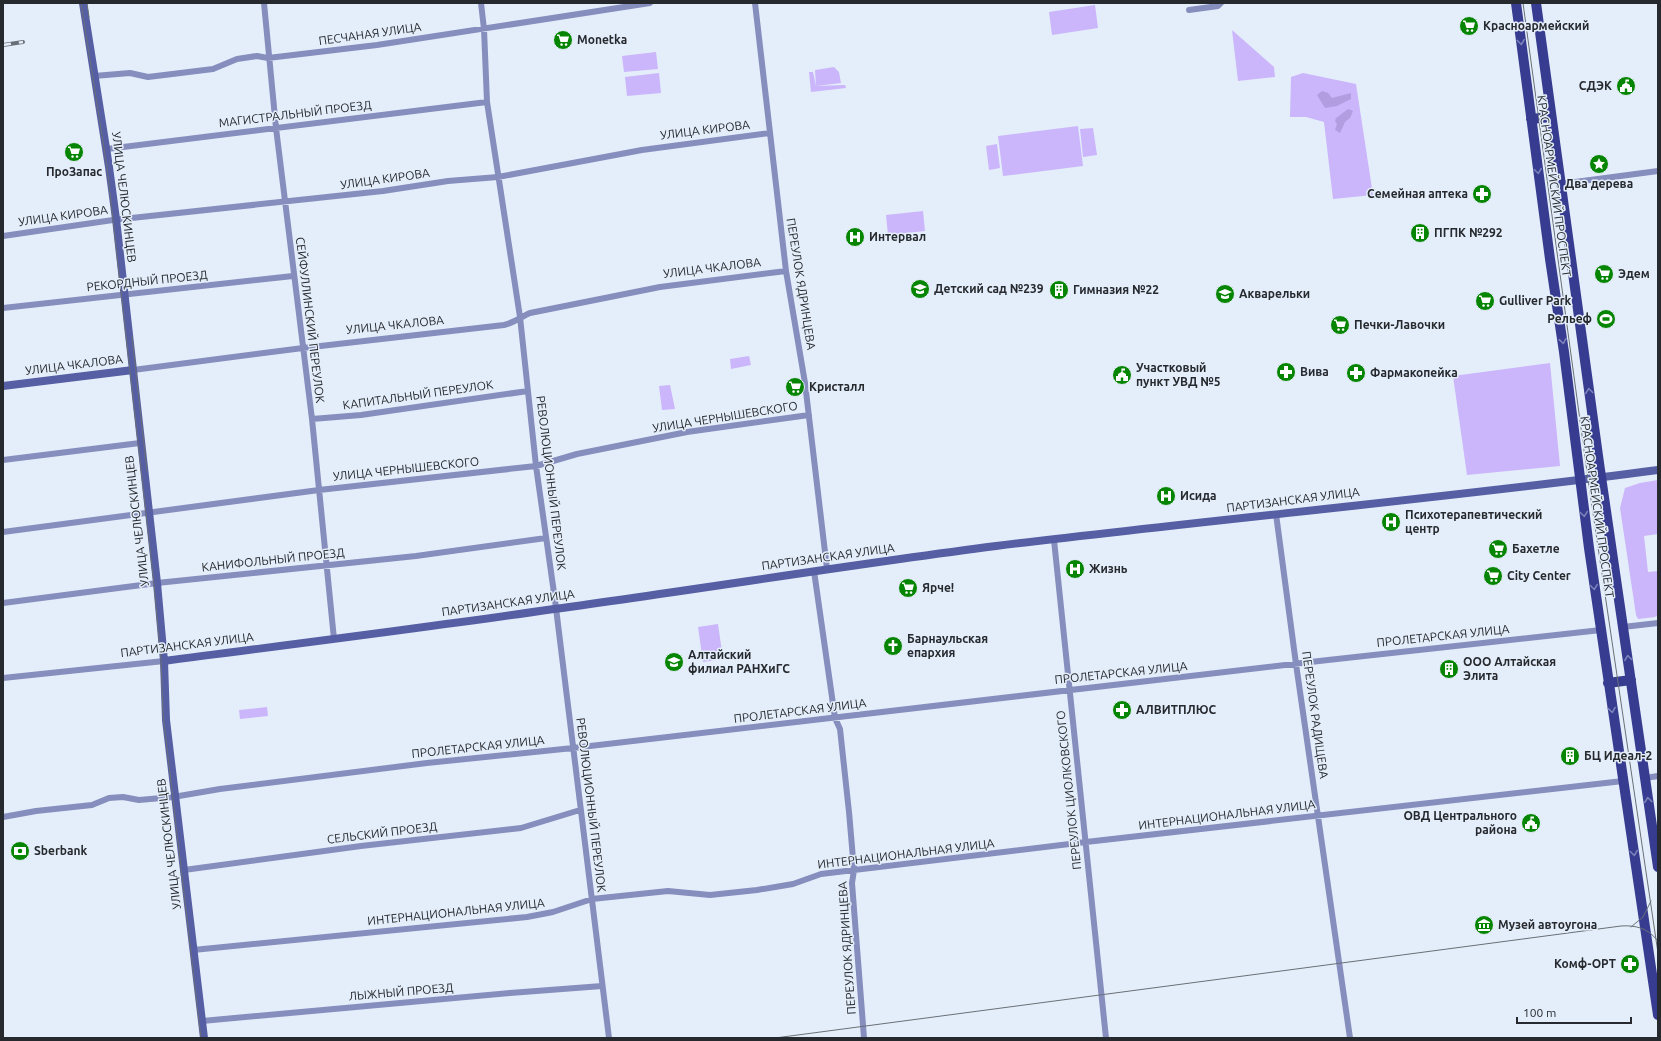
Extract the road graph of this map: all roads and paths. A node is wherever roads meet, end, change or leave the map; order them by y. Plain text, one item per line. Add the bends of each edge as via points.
1 (83, 3) edge
2 (264, 3) edge
3 (481, 3) edge
4 (650, 3) edge
5 (755, 3) edge
6 (1221, 3) edge
7 (1516, 3) edge
8 (1536, 3) edge
9 (1189, 10) dead end
10 (484, 29) junction
11 (268, 58) junction
12 (94, 76) junction
13 (487, 102) junction
14 (1551, 117) junction
15 (1531, 119) junction
16 (276, 128) junction
17 (769, 133) junction
18 (107, 149) junction
19 (1658, 171) edge
20 (498, 177) junction
21 (1560, 184) junction
22 (284, 202) junction
23 (116, 219) junction
24 (3, 236) edge
25 (786, 271) junction
26 (293, 276) junction
27 (124, 294) junction
28 (3, 308) edge
29 (520, 317) junction
30 (303, 348) junction
31 (133, 370) junction
32 (3, 386) edge
33 (528, 392) junction
34 (809, 415) junction
35 (312, 419) junction
36 (140, 443) junction
37 (3, 460) edge
38 (536, 466) junction
39 (1658, 470) edge
40 (1601, 478) junction
41 (1580, 480) junction
42 (319, 490) junction
43 (148, 512) junction
44 (1276, 514) junction
45 (3, 532) edge
46 (546, 538) junction
47 (1054, 540) junction
48 (328, 565) junction
49 (828, 569) junction
50 (814, 571) junction
51 (157, 584) junction
52 (3, 603) edge
53 (556, 609) junction
54 (1658, 623) edge
55 (1623, 627) junction
56 (1601, 630) junction
57 (334, 639) junction
58 (164, 661) junction
59 (1296, 664) junction
60 (3, 678) edge
61 (1631, 680) junction
62 (1608, 683) junction
63 (1069, 690) junction
64 (835, 718) junction
65 (573, 748) junction
66 (1658, 776) edge
67 (1645, 778) junction
68 (1623, 781) junction
69 (175, 797) junction
70 (580, 810) junction
71 (1318, 816) junction
72 (3, 817) edge
73 (1086, 842) junction
74 (1658, 867) edge
75 (184, 870) junction
76 (854, 870) junction
77 (592, 899) junction
78 (193, 950) junction
79 (602, 986) junction
80 (1658, 1014) edge
81 (202, 1021) junction
82 (204, 1038) edge
83 (609, 1038) edge
84 (864, 1038) edge
85 (1106, 1038) edge
86 (1350, 1038) edge

1 - 12 main road, УЛИЦА ЧЕЛЮСКИНЦЕВ
2 - 11 street, СЕЙФУЛЛИНСКИЙ ПЕРЕУЛОК
3 - 10 street, РЕВОЛЮЦИОННЫЙ ПЕРЕУЛОК
4 - 10 street, ПЕСЧАНАЯ УЛИЦА
5 - 17 street, ПЕРЕУЛОК ЯДРИНЦЕВА
6 - 9 street via 1218,6
7 -> 15 main road, КРАСНОАРМЕЙСКИЙ ПРОСПЕКТ
8 - 14 main road, КРАСНОАРМЕЙСКИЙ ПРОСПЕКТ
10 - 11 street, ПЕСЧАНАЯ УЛИЦА
10 - 13 street, РЕВОЛЮЦИОННЫЙ ПЕРЕУЛОК
11 - 12 street, ПЕСЧАНАЯ УЛИЦА via 257,56 237,59 213,69 148,76 130,72
11 - 16 street, СЕЙФУЛЛИНСКИЙ ПЕРЕУЛОК
12 - 18 main road, УЛИЦА ЧЕЛЮСКИНЦЕВ
13 - 16 street, МАГИСТРАЛЬНЫЙ ПРОЕЗД
13 - 20 street, РЕВОЛЮЦИОННЫЙ ПЕРЕУЛОК
14 - 15 main road
14 - 21 main road, КРАСНОАРМЕЙСКИЙ ПРОСПЕКТ
15 -> 41 main road, КРАСНОАРМЕЙСКИЙ ПРОСПЕКТ
16 - 18 street, МАГИСТРАЛЬНЫЙ ПРОЕЗД
16 - 22 street, СЕЙФУЛЛИНСКИЙ ПЕРЕУЛОК
17 - 20 street, УЛИЦА КИРОВА via 642,150
17 - 25 street, ПЕРЕУЛОК ЯДРИНЦЕВА
18 - 23 main road, УЛИЦА ЧЕЛЮСКИНЦЕВ
19 - 21 street
20 - 22 street, УЛИЦА КИРОВА
20 - 29 street, РЕВОЛЮЦИОННЫЙ ПЕРЕУЛОК
40 -> 21 main road, КРАСНОАРМЕЙСКИЙ ПРОСПЕКТ
22 - 23 street, УЛИЦА КИРОВА
22 - 26 street, СЕЙФУЛЛИНСКИЙ ПЕРЕУЛОК
23 - 24 street, УЛИЦА КИРОВА
23 - 27 main road, УЛИЦА ЧЕЛЮСКИНЦЕВ
25 - 29 street, УЛИЦА ЧКАЛОВА via 660,287
25 - 34 street, ПЕРЕУЛОК ЯДРИНЦЕВА
26 - 27 street, РЕКОРДНЫЙ ПРОЕЗД
26 - 30 street, СЕЙФУЛЛИНСКИЙ ПЕРЕУЛОК
27 - 28 street, РЕКОРДНЫЙ ПРОЕЗД
27 - 31 main road, УЛИЦА ЧЕЛЮСКИНЦЕВ
29 - 30 street, УЛИЦА ЧКАЛОВА via 511,324 504,325
29 - 33 street, РЕВОЛЮЦИОННЫЙ ПЕРЕУЛОК
30 - 31 street, УЛИЦА ЧКАЛОВА
30 - 35 street, СЕЙФУЛЛИНСКИЙ ПЕРЕУЛОК
31 - 32 main road, УЛИЦА ЧКАЛОВА
31 - 36 main road, УЛИЦА ЧЕЛЮСКИНЦЕВ
33 - 35 street, КАПИТАЛЬНЫЙ ПЕРЕУЛОК via 361,415
33 - 38 street, РЕВОЛЮЦИОННЫЙ ПЕРЕУЛОК
34 - 38 street, УЛИЦА ЧЕРНЫШЕВСКОГО via 687,432 577,454
34 - 49 street, ПЕРЕУЛОК ЯДРИНЦЕВА
35 - 42 street, СЕЙФУЛЛИНСКИЙ ПЕРЕУЛОК
36 - 37 street
36 - 43 main road, УЛИЦА ЧЕЛЮСКИНЦЕВ
38 - 42 street, УЛИЦА ЧЕРНЫШЕВСКОГО
38 - 46 street, РЕВОЛЮЦИОННЫЙ ПЕРЕУЛОК
39 - 40 main road, ПАРТИЗАНСКАЯ УЛИЦА
40 - 41 main road, ПАРТИЗАНСКАЯ УЛИЦА
40 - 55 main road, КРАСНОАРМЕЙСКИЙ ПРОСПЕКТ
41 - 44 main road, ПАРТИЗАНСКАЯ УЛИЦА
41 -> 56 main road, КРАСНОАРМЕЙСКИЙ ПРОСПЕКТ
42 - 43 street, УЛИЦА ЧЕРНЫШЕВСКОГО
42 - 48 street, СЕЙФУЛЛИНСКИЙ ПЕРЕУЛОК
43 - 45 street, УЛИЦА ЧЕРНЫШЕВСКОГО
43 - 51 main road, УЛИЦА ЧЕЛЮСКИНЦЕВ
44 - 47 main road, ПАРТИЗАНСКАЯ УЛИЦА
44 - 59 street, ПЕРЕУЛОК РАДИЩЕВА
46 - 48 street, КАНИФОЛЬНЫЙ ПРОЕЗД
46 - 53 street, РЕВОЛЮЦИОННЫЙ ПЕРЕУЛОК
47 - 49 main road, ПАРТИЗАНСКАЯ УЛИЦА
47 - 63 street, ПЕРЕУЛОК ЦИОЛКОВСКОГО
48 - 51 street, КАНИФОЛЬНЫЙ ПРОЕЗД
48 - 57 street, СЕЙФУЛЛИНСКИЙ ПЕРЕУЛОК
49 - 50 main road, ПАРТИЗАНСКАЯ УЛИЦА
50 - 53 main road, ПАРТИЗАНСКАЯ УЛИЦА
50 - 64 street, ПЕРЕУЛОК ЯДРИНЦЕВА
51 - 52 street, КАНИФОЛЬНЫЙ ПРОЕЗД
51 - 58 main road, УЛИЦА ЧЕЛЮСКИНЦЕВ
53 - 57 main road, ПАРТИЗАНСКАЯ УЛИЦА
53 - 65 street, РЕВОЛЮЦИОННЫЙ ПЕРЕУЛОК
54 - 55 street
61 -> 55 main road, КРАСНОАРМЕЙСКИЙ ПРОСПЕКТ
56 - 59 street, ПРОЛЕТАРСКАЯ УЛИЦА
56 - 62 main road, КРАСНОАРМЕЙСКИЙ ПРОСПЕКТ
57 - 58 main road, ПАРТИЗАНСКАЯ УЛИЦА
58 - 60 street, ПАРТИЗАНСКАЯ УЛИЦА
58 - 69 main road, УЛИЦА ЧЕЛЮСКИНЦЕВ via 166,714
59 - 63 street, ПРОЛЕТАРСКАЯ УЛИЦА
59 - 71 street, ПЕРЕУЛОК РАДИЩЕВА
61 - 62 main road
61 - 67 main road, КРАСНОАРМЕЙСКИЙ ПРОСПЕКТ
62 -> 68 main road, КРАСНОАРМЕЙСКИЙ ПРОСПЕКТ
63 - 64 street, ПРОЛЕТАРСКАЯ УЛИЦА
63 - 73 street, ПЕРЕУЛОК ЦИОЛКОВСКОГО
64 - 65 street, ПРОЛЕТАРСКАЯ УЛИЦА
64 - 76 street, ПЕРЕУЛОК ЯДРИНЦЕВА via 840,730
65 - 69 street, ПРОЛЕТАРСКАЯ УЛИЦА via 426,763
65 - 70 street, РЕВОЛЮЦИОННЫЙ ПЕРЕУЛОК
66 - 67 street
74 -> 67 main road, КРАСНОАРМЕЙСКИЙ ПРОСПЕКТ
68 - 71 street, ИНТЕРНАЦИОНАЛЬНАЯ УЛИЦА
68 -> 80 main road, КРАСНОАРМЕЙСКИЙ ПРОСПЕКТ
69 - 72 street, ПРОЛЕТАРСКАЯ УЛИЦА via 138,800 109,798 92,805
69 - 75 main road, УЛИЦА ЧЕЛЮСКИНЦЕВ
70 - 75 street, СЕЛЬСКИЙ ПРОЕЗД via 522,828
70 - 77 street, РЕВОЛЮЦИОННЫЙ ПЕРЕУЛОК
71 - 73 street, ИНТЕРНАЦИОНАЛЬНАЯ УЛИЦА
71 - 86 street, ПЕРЕУЛОК РАДИЩЕВА
73 - 76 street, ИНТЕРНАЦИОНАЛЬНАЯ УЛИЦА
73 - 85 street, ПЕРЕУЛОК ЦИОЛКОВСКОГО
75 - 78 main road, УЛИЦА ЧЕЛЮСКИНЦЕВ
76 - 77 street, ИНТЕРНАЦИОНАЛЬНАЯ УЛИЦА via 821,874 793,884 756,890 710,895 668,891
76 - 84 street, ПЕРЕУЛОК ЯДРИНЦЕВА via 852,883
77 - 78 street, ИНТЕРНАЦИОНАЛЬНАЯ УЛИЦА via 554,912 527,917
77 - 79 street, РЕВОЛЮЦИОННЫЙ ПЕРЕУЛОК
78 - 81 main road, УЛИЦА ЧЕЛЮСКИНЦЕВ
79 - 81 street, ЛЫЖНЫЙ ПРОЕЗД
79 - 83 street, РЕВОЛЮЦИОННЫЙ ПЕРЕУЛОК
81 - 82 main road, УЛИЦА ЧЕЛЮСКИНЦЕВ

